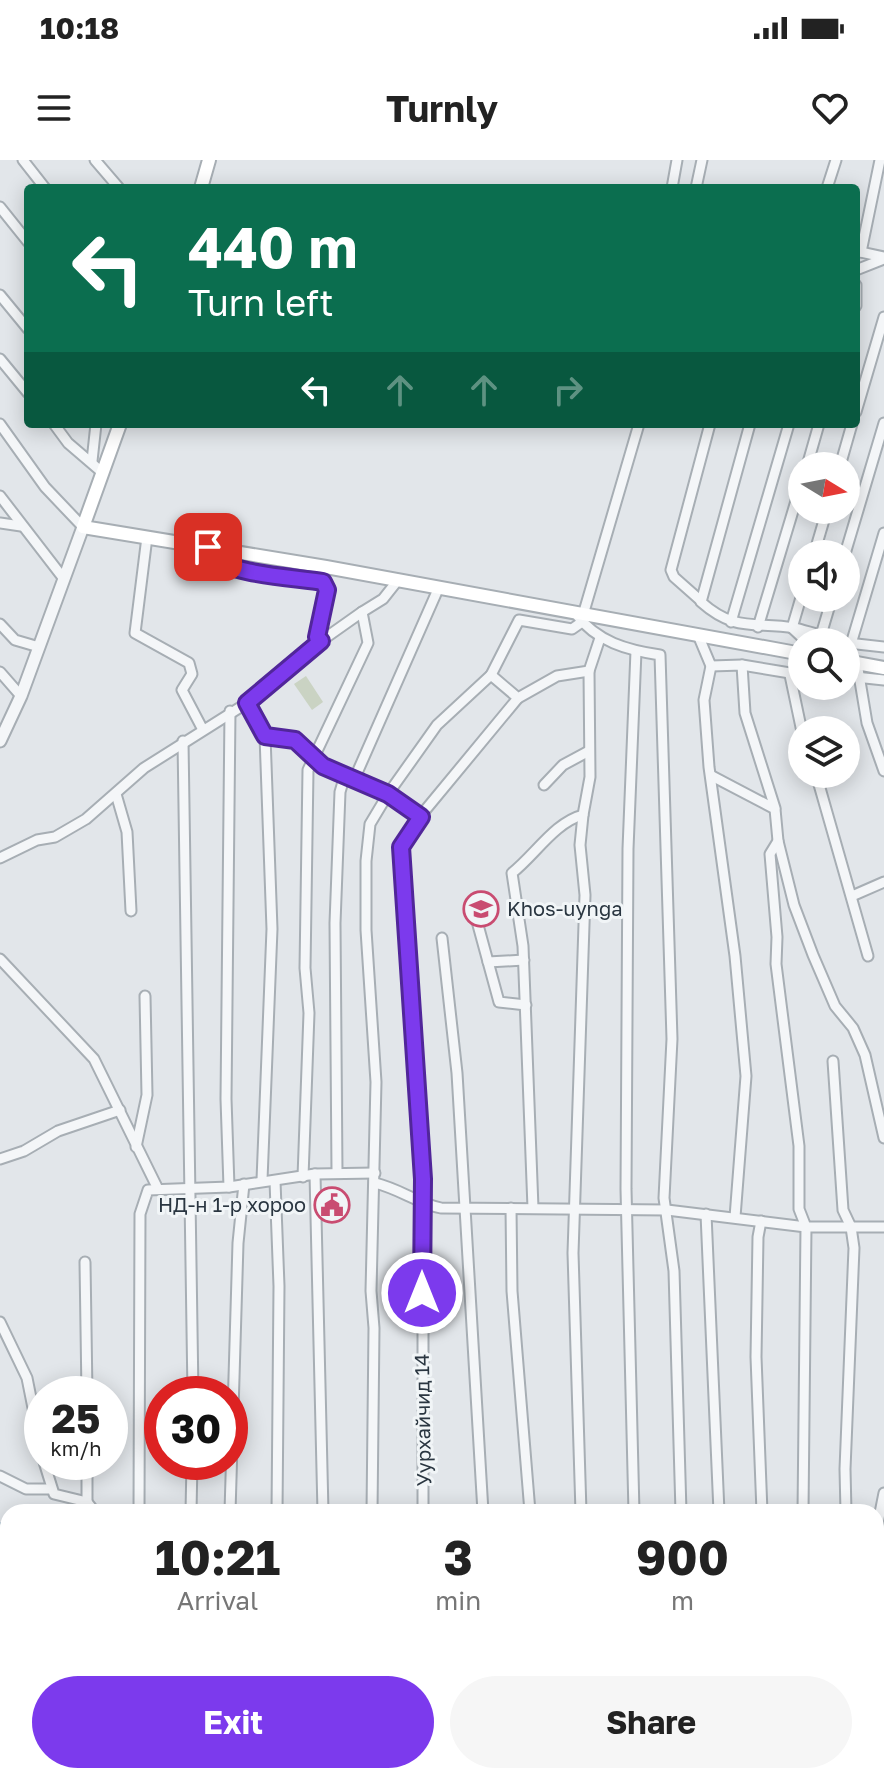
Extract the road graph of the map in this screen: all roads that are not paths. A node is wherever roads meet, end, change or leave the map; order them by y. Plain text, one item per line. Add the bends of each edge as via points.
1 (23, 160) edge
2 (95, 160) edge
3 (209, 160) edge
4 (677, 160) edge
5 (702, 160) edge
6 (836, 160) edge
7 (880, 160) edge
8 (42, 184) edge
9 (116, 184) edge
10 (202, 184) edge
11 (673, 184) edge
12 (697, 184) edge
13 (828, 184) edge
14 (0, 207) edge
15 (24, 237) edge
16 (860, 243) edge
17 (860, 252) edge
18 (884, 258) edge
19 (860, 268) edge
20 (0, 295) edge
21 (884, 317) edge
22 (24, 324) edge
23 (0, 359) edge
24 (24, 388) edge
25 (860, 398) edge
26 (884, 423) edge
27 (0, 424) edge
28 (57, 428) edge
29 (96, 428) edge
30 (119, 428) edge
31 (637, 428) edge
32 (709, 428) edge
33 (749, 428) edge
34 (788, 428) edge
35 (818, 428) edge
36 (851, 428) edge
37 (811, 452) edge
38 (844, 452) edge
39 (92, 461) junction
40 (103, 473) junction
41 (0, 496) edge
42 (0, 523) edge
43 (789, 524) edge
44 (21, 526) junction
45 (83, 527) junction
46 (884, 533) edge
47 (147, 537) junction
48 (849, 540) edge
49 (208, 547) junction
50 (64, 579) junction
51 (398, 580) junction
52 (439, 587) junction
53 (700, 600) junction
54 (362, 612) junction
55 (797, 612) edge
56 (580, 617) junction
57 (731, 622) junction
58 (0, 624) edge
59 (758, 627) junction
60 (792, 628) joint
61 (852, 628) edge
62 (698, 635) junction
63 (600, 638) junction
64 (321, 641) junction
65 (860, 644) edge
66 (39, 647) junction
67 (884, 647) edge
68 (636, 651) junction
69 (788, 651) edge
70 (742, 665) junction
71 (711, 666) junction
72 (860, 667) edge
73 (883, 669) edge
74 (589, 671) junction
75 (0, 672) edge
76 (491, 675) junction
77 (788, 675) edge
78 (860, 693) edge
79 (21, 696) junction
80 (518, 698) junction
81 (247, 703) junction
82 (230, 711) junction
83 (202, 728) junction
84 (265, 736) junction
85 (1, 737) edge
86 (183, 741) junction
87 (589, 751) junction
88 (313, 753) junction
89 (884, 771) edge
90 (712, 776) junction
91 (349, 778) junction
92 (544, 785) dead end
93 (820, 788) edge
94 (116, 794) junction
95 (388, 794) junction
96 (775, 809) junction
97 (583, 815) junction
98 (421, 817) junction
99 (778, 841) junction
100 (0, 858) edge
101 (884, 885) edge
102 (852, 896) junction
103 (131, 911) dead end
104 (475, 914) dead end
105 (442, 938) dead end
106 (868, 956) dead end
107 (0, 959) edge
108 (524, 960) junction
109 (488, 962) junction
110 (145, 996) dead end
111 (526, 1005) junction
112 (833, 1061) dead end
113 (120, 1110) junction
114 (884, 1138) edge
115 (136, 1147) junction
116 (0, 1159) edge
117 (337, 1171) junction
118 (315, 1174) junction
119 (303, 1177) junction
120 (375, 1178) junction
121 (262, 1180) junction
122 (275, 1181) junction
123 (244, 1184) junction
124 (229, 1187) junction
125 (158, 1189) junction
126 (189, 1190) junction
127 (421, 1204) junction
128 (464, 1208) junction
129 (511, 1208) junction
130 (533, 1208) junction
131 (667, 1210) junction
132 (576, 1211) junction
133 (628, 1211) junction
134 (706, 1214) junction
135 (735, 1217) junction
136 (761, 1221) junction
137 (806, 1227) junction
138 (851, 1227) junction
139 (884, 1227) edge
140 (85, 1262) dead end
141 (0, 1322) edge
142 (26, 1376) edge
143 (87, 1376) edge
144 (193, 1376) edge
145 (0, 1476) edge
146 (49, 1480) edge
147 (87, 1480) edge
148 (192, 1480) edge
149 (51, 1489) junction
150 (87, 1502) joint
151 (139, 1504) edge
152 (191, 1504) edge
153 (230, 1504) edge
154 (277, 1504) edge
155 (323, 1504) edge
156 (372, 1504) edge
157 (423, 1504) edge
158 (482, 1504) edge
159 (529, 1504) edge
160 (581, 1504) edge
161 (634, 1504) edge
162 (681, 1504) edge
163 (719, 1504) edge
164 (762, 1504) edge
165 (803, 1504) edge
166 (846, 1504) edge

1 - 8 street
2 - 9 street
3 - 10 main road
4 - 11 street
5 - 12 street
6 - 13 street
7 - 16 street
14 - 15 street
17 - 18 street
18 - 19 street
20 - 22 street
21 - 25 street
23 - 24 street
26 - 48 street
27 - 45 street via 45,487
28 - 39 street
29 - 39 street
30 - 40 main road
31 - 56 street
32 - 53 street via 671,570
33 - 53 street
34 - 57 street
35 - 37 street
36 - 38 street
39 - 40 street
40 - 45 main road
41 - 44 street
42 - 44 street
43 - 59 street
44 - 50 street
45 - 47 main road
45 - 50 street
46 - 61 street
47 - 49 main road
47 - 83 street via 135,633 189,663 192,674 182,690
49 - 51 main road
49 - 64 street via 214,560 234,568 323,582 327,590 317,637
50 - 66 street
51 - 52 main road
51 - 54 street via 383,599
52 - 56 main road
52 - 91 street
53 - 57 street
54 - 64 street
54 - 88 street via 368,643
55 - 60 street
56 - 62 main road
56 - 63 street
56 - 76 street via 572,629 519,620
57 - 59 street
58 - 66 street via 15,640
59 - 60 street
62 - 69 main road
62 - 71 street
63 - 68 street
63 - 74 street
64 - 81 street
65 - 67 street
66 - 79 street
68 - 131 street via 660,655 671,942
68 - 133 street via 628,849
70 - 71 street
70 - 77 street
70 - 96 street via 745,713
71 - 90 street via 704,700
72 - 73 main road
74 - 80 street via 557,676
74 - 87 street
75 - 79 street
76 - 80 street
76 - 95 street via 437,725
78 - 89 street
79 - 85 street
80 - 98 street, Уурхайчид 14
81 - 82 street
81 - 84 street
82 - 83 street
82 - 124 street
83 - 86 street
84 - 88 street via 295,740
84 - 121 street via 272,929
86 - 94 street
86 - 126 street
87 - 92 street via 563,765
87 - 97 street
88 - 91 street via 323,766
88 - 119 street via 305,835 309,1013
90 - 96 street
90 - 135 street via 746,1076
91 - 95 street
91 - 117 street via 340,792 335,923
93 - 102 street
94 - 100 street via 55,837
94 - 103 street via 127,832
95 - 98 street
95 - 120 street via 370,824 366,861 376,1037
96 - 99 street
97 - 108 street via 567,819 512,873
97 - 132 street
98 - 127 street, Уурхайчид 14 via 401,847
99 - 114 street via 813,955 835,1006 865,1055
99 - 137 street via 770,854 776,964 799,1146 799,1209
101 - 102 street
102 - 106 street
104 - 109 street
105 - 128 street
107 - 113 street via 94,1059
108 - 109 street
108 - 111 street
109 - 111 street via 499,1002
110 - 115 street via 147,1095
111 - 130 street
112 - 138 street via 843,1210
113 - 115 street
113 - 116 street
115 - 125 street
117 - 118 street
117 - 120 street
118 - 119 street
118 - 155 street
119 - 122 street
120 - 127 street
120 - 156 street
121 - 122 street
121 - 123 street
122 - 154 street
123 - 124 street
123 - 153 street
124 - 126 street
125 - 126 street
125 - 151 street via 148,1190 140,1214
126 - 144 street
127 - 128 street
127 - 157 street, Уурхайчид 14
128 - 129 street
128 - 158 street
129 - 130 street
129 - 159 street
130 - 132 street
131 - 133 street
131 - 134 street
131 - 162 street via 674,1271
132 - 133 street
132 - 160 street
133 - 161 street
134 - 135 street
134 - 163 street
135 - 136 street
136 - 137 street
136 - 164 street via 756,1357
137 - 138 street
137 - 165 street
138 - 139 street
138 - 166 street
140 - 143 street
141 - 142 street
145 - 149 street via 26,1489
146 - 149 street
147 - 150 street
148 - 152 street
149 - 150 street

